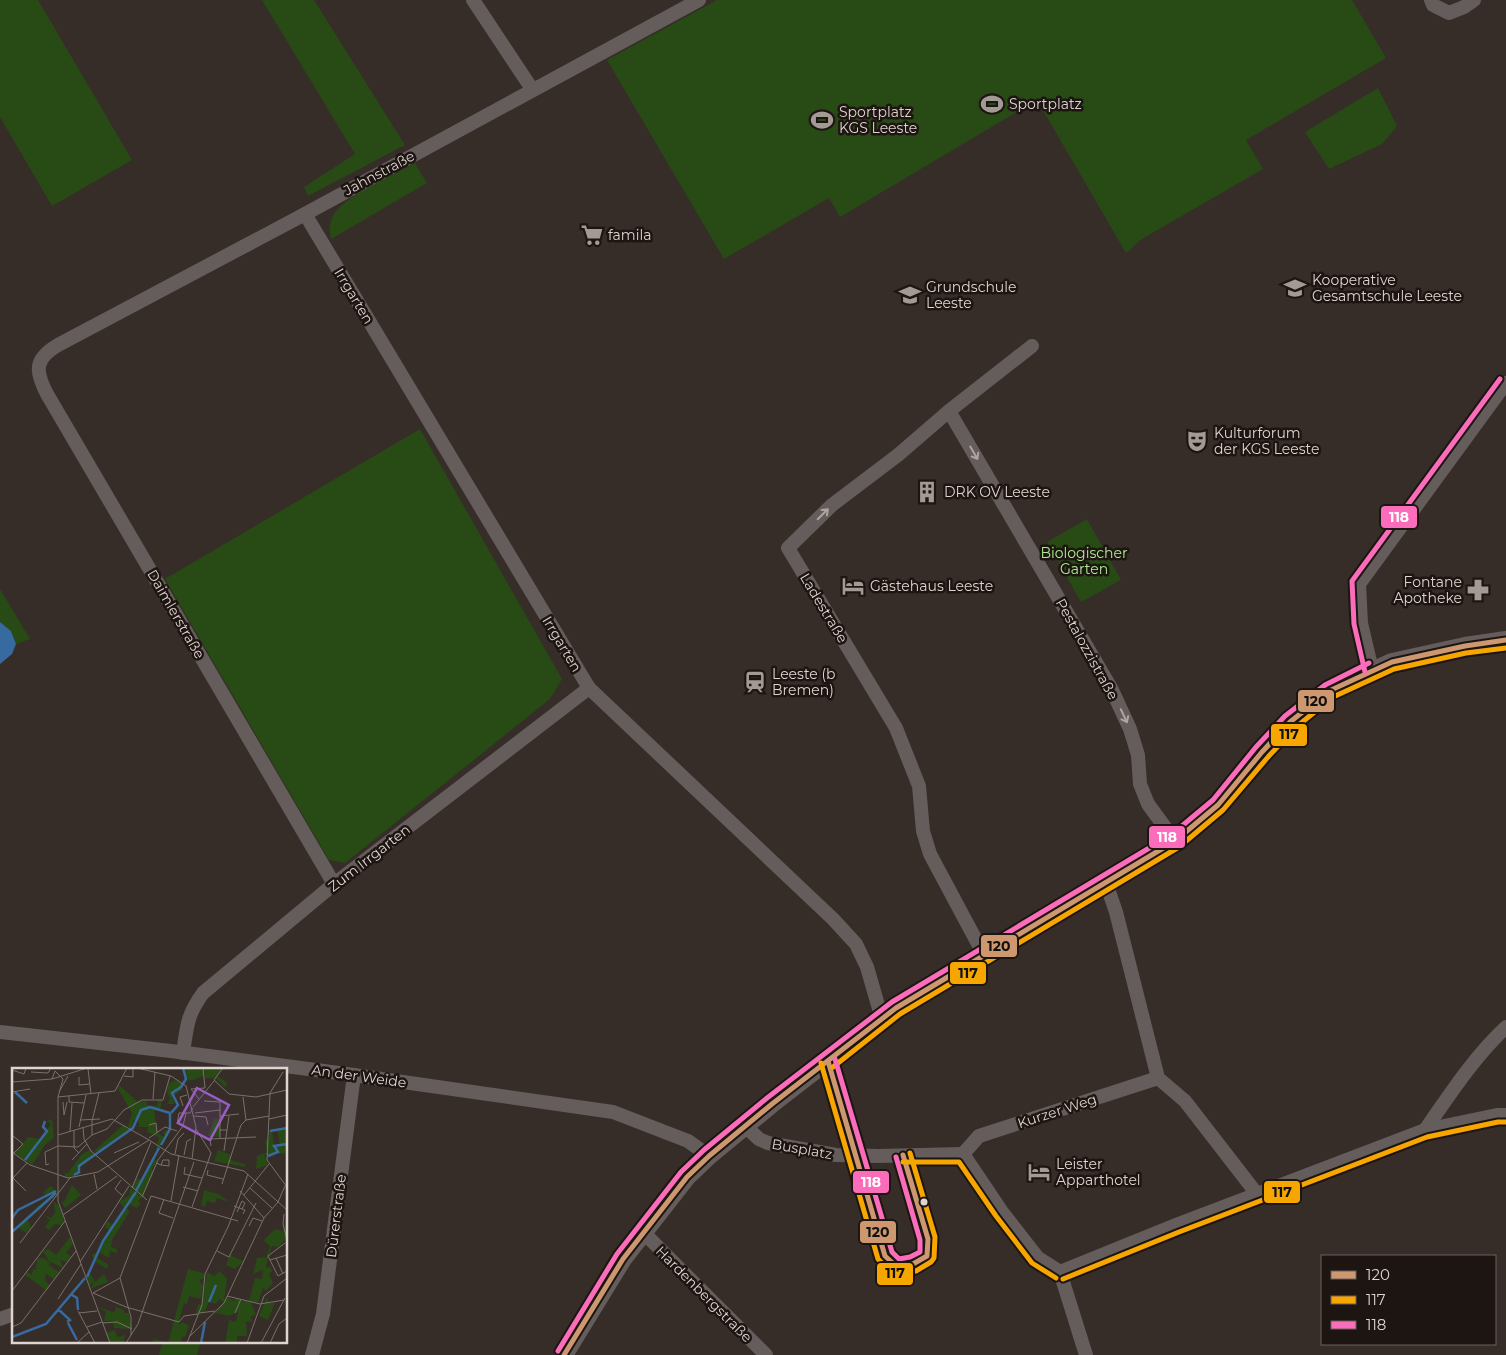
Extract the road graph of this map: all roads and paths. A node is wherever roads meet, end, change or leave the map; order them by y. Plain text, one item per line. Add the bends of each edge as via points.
1 (474, 0) edge
2 (699, 0) edge
3 (1430, 0) edge
4 (1474, 0) edge
5 (532, 90) junction
6 (305, 214) junction
7 (58, 345) joint
8 (1032, 346) dead end
9 (1506, 383) edge
10 (949, 411) junction
11 (1506, 640) edge
12 (1372, 670) junction
13 (589, 688) junction
14 (1175, 841) junction
15 (1106, 883) junction
16 (334, 884) junction
17 (984, 955) junction
18 (882, 1019) junction
19 (1506, 1027) edge
20 (0, 1032) edge
21 (184, 1053) junction
22 (828, 1061) junction
23 (354, 1075) junction
24 (1158, 1078) junction
25 (1506, 1115) edge
26 (745, 1126) junction
27 (1425, 1130) junction
28 (963, 1154) junction
29 (709, 1156) junction
30 (856, 1156) junction
31 (1256, 1194) junction
32 (643, 1232) junction
33 (1060, 1272) junction
34 (12, 1315) edge
35 (0, 1319) edge
36 (312, 1355) edge
37 (564, 1355) edge
38 (766, 1355) edge
39 (1086, 1355) edge

1 - 5 street
2 - 5 street, Jahnstraße
3 - 4 street via 1449,13
5 - 6 street, Jahnstraße
6 - 7 street, Jahnstraße
6 - 13 street, Irrgarten
7 - 16 street, Daimlerstraße via 44,353 39,366 41,383
8 - 10 street, Ladestraße
9 - 12 street via 1360,584 1361,622
10 -> 14 street, Pestalozzistraße via 1110,688 1130,729 1138,755 1140,784 1148,804
17 -> 10 street, Ladestraße via 930,854 923,831 919,786 896,728 788,548 832,505
11 - 12 street via 1392,662
12 - 14 street via 1330,691 1290,722 1218,804
13 - 16 street, Zum Irrgarten
13 - 18 street, Irrgarten via 856,944 867,967
14 - 15 street
15 - 17 street
15 - 24 street
16 - 21 street, Zum Irrgarten via 203,993 188,1020
17 - 18 street
18 - 22 street
19 - 27 street via 1492,1039 1461,1078
20 - 21 street, An der Weide
21 - 23 street, An der Weide
22 - 26 street
22 - 30 street, Busplatz
23 - 29 street, An der Weide via 613,1112 688,1141
23 - 36 street, Dürerstraße via 323,1314
24 - 28 street, Kurzer Weg via 979,1136
24 - 31 street via 1184,1101
25 - 27 street
26 - 29 street
26 - 30 street, Busplatz via 758,1139 768,1143
27 - 31 street
28 - 30 street
28 - 33 street via 1038,1258
29 - 32 street via 687,1177
31 - 33 street
32 - 37 street
32 - 38 street, Hardenbergstraße
33 - 39 street
34 - 35 street

